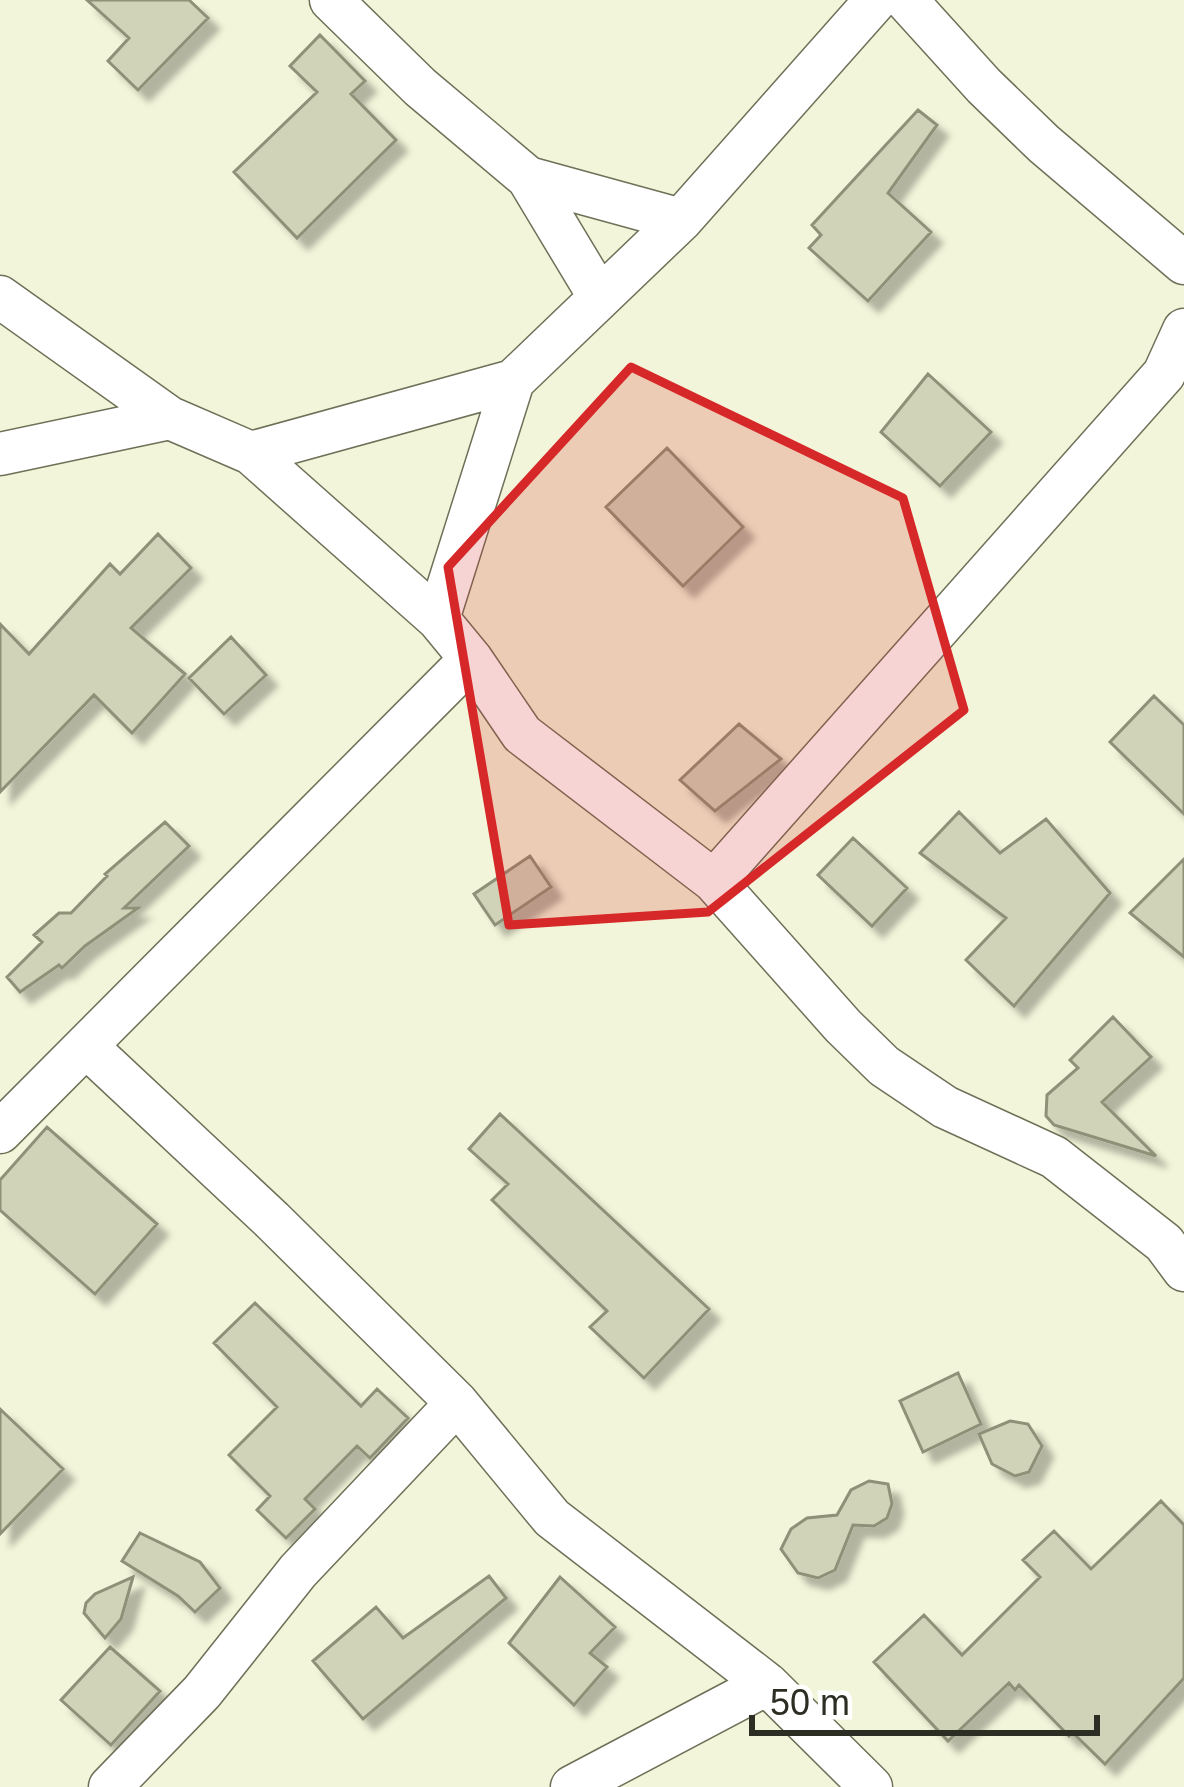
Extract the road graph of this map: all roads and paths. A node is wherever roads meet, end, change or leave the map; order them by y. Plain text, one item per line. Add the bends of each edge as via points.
1 (331, 0) edge
2 (876, 0) edge
3 (906, 0) edge
4 (528, 178) junction
5 (681, 220) junction
6 (1184, 263) edge
7 (599, 296) junction
8 (1, 301) edge
9 (1184, 330) edge
10 (1174, 372) edge
11 (513, 381) junction
12 (170, 418) junction
13 (251, 453) junction
14 (0, 454) edge
15 (438, 620) junction
16 (471, 659) junction
17 (714, 881) junction
18 (86, 1046) junction
19 (0, 1132) edge
20 (1177, 1245) edge
21 (457, 1403) junction
22 (767, 1684) junction
23 (110, 1787) edge
24 (572, 1787) edge
25 (871, 1787) edge

1 - 4 street
2 - 5 street
3 - 6 street via 1044,144
4 - 5 street
4 - 7 street
5 - 7 street
7 - 11 street
8 - 12 street
9 - 10 street
10 - 17 street
11 - 13 street
11 - 15 street
12 - 13 street
12 - 14 street
13 - 15 street
15 - 16 street
16 - 17 street via 522,734
16 - 18 street
17 - 20 street via 884,1066 945,1107 1054,1157
18 - 19 street
18 - 21 street
21 - 22 street via 551,1518
21 - 23 street via 298,1570 202,1692
22 - 24 street
22 - 25 street

